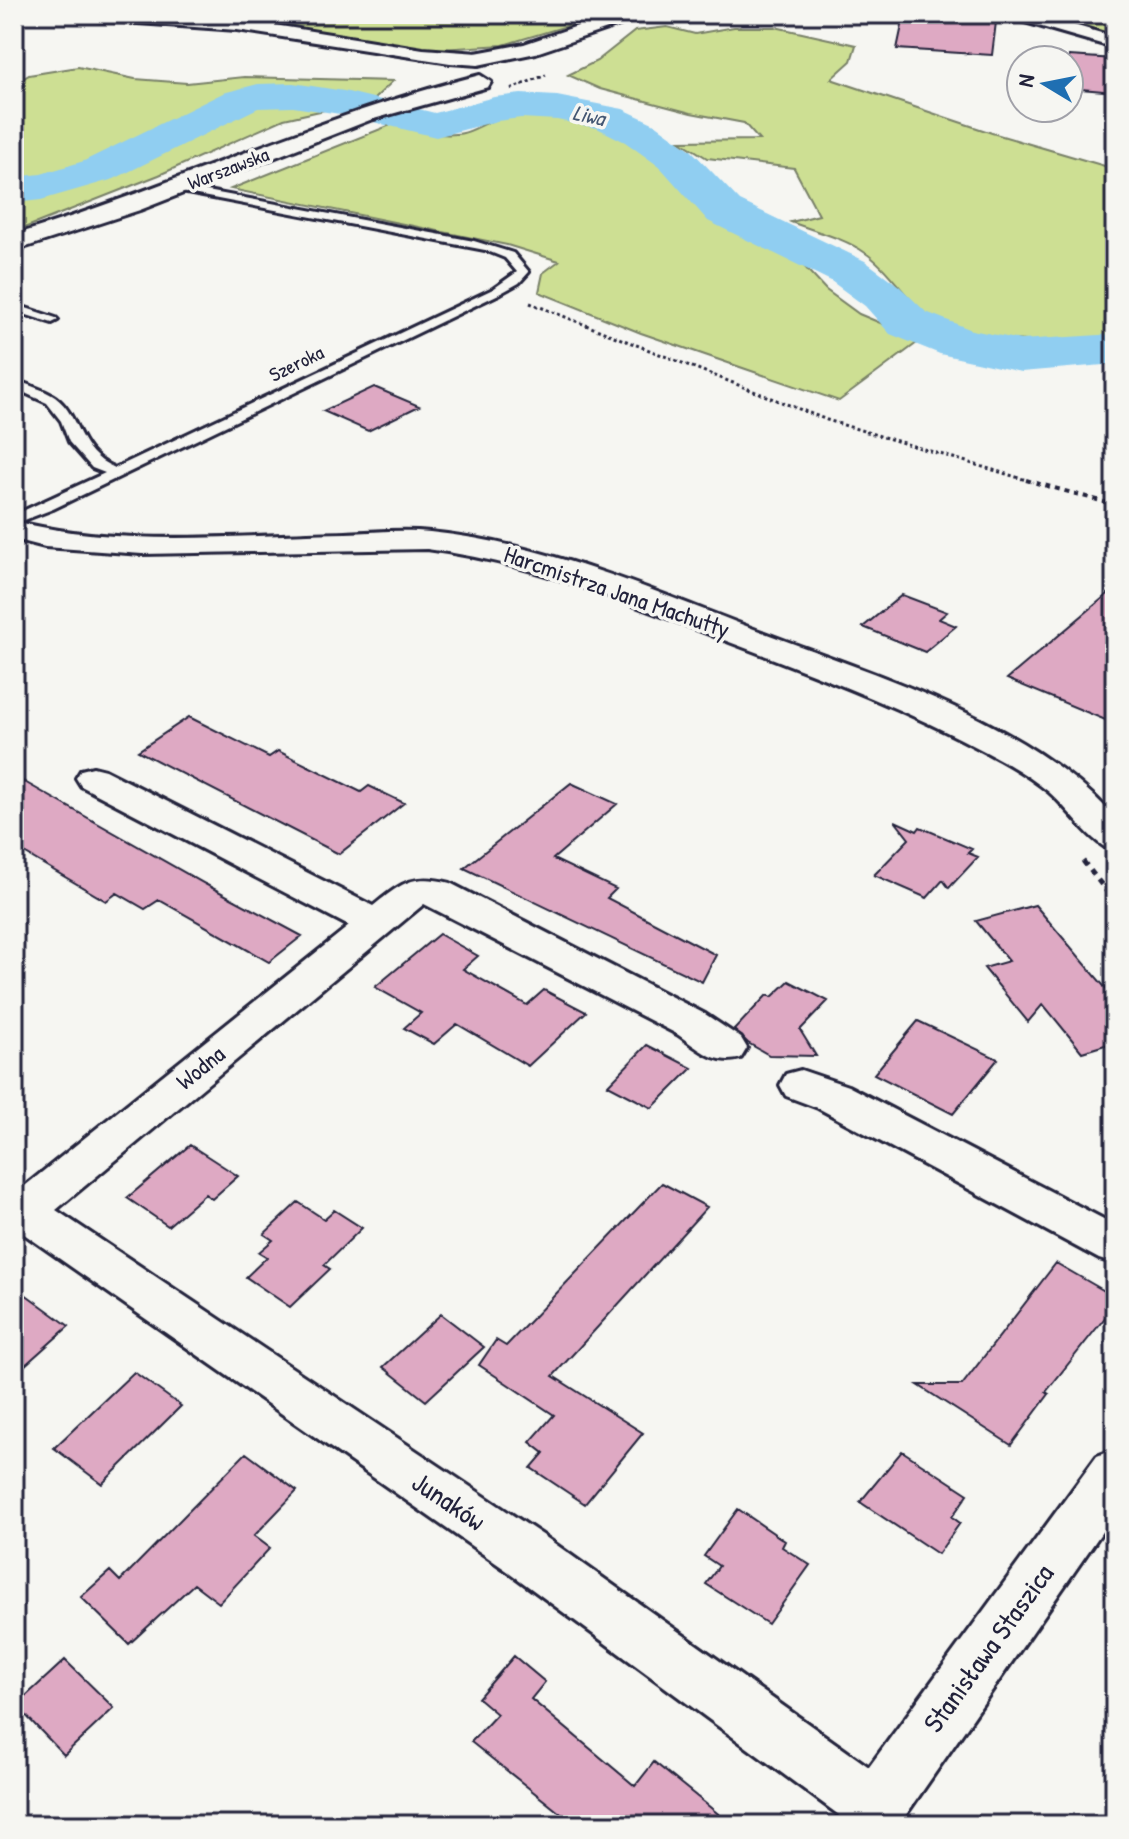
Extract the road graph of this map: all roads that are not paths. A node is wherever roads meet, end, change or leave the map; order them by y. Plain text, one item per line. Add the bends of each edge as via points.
1 (81, 14) edge
2 (633, 14) edge
3 (1017, 14) edge
4 (601, 26) junction
5 (1115, 43) edge
6 (367, 48) junction
7 (478, 59) junction
8 (450, 71) junction
9 (513, 74) junction
10 (480, 82) junction
11 (408, 99) junction
12 (175, 188) junction
13 (47, 235) junction
14 (14, 243) edge
15 (14, 250) edge
16 (14, 307) edge
17 (52, 320) dead end
18 (14, 384) edge
19 (115, 473) junction
20 (14, 520) edge
21 (14, 530) edge
22 (93, 778) dead end
23 (1115, 840) edge
24 (376, 924) junction
25 (727, 1048) dead end
26 (801, 1085) dead end
27 (19, 1207) edge
28 (1115, 1246) edge
29 (1115, 1472) edge
30 (871, 1816) edge

1 - 6 street via 257,26
2 - 4 main road
3 - 5 street
4 - 7 main road
4 - 9 main road
6 - 7 street
6 - 8 street
7 - 8 main road via 457,63
7 - 9 main road via 509,61
8 - 10 main road
8 - 11 main road
9 - 10 main road
10 - 11 main road
11 - 12 main road, Warszawska
12 - 13 main road, Warszawska
12 - 19 lane, Szeroka via 459,241 507,254 523,272 497,291
13 - 14 main road, Warszawska
13 - 15 main road, Warszawska
16 - 17 lane
18 - 19 lane via 51,400 74,439 97,465
19 - 20 lane, Szeroka
21 - 23 street, Harcmistrza Jana Machutty via 45,538 142,545 427,540 542,560 966,727 1043,771 1092,812
22 - 24 street
24 - 25 street, Wodna via 416,891 437,892 691,1024
24 - 27 street, Wodna
26 - 28 street
27 - 30 street, Junaków via 525,1553
29 - 30 street, Stanisława Staszica

